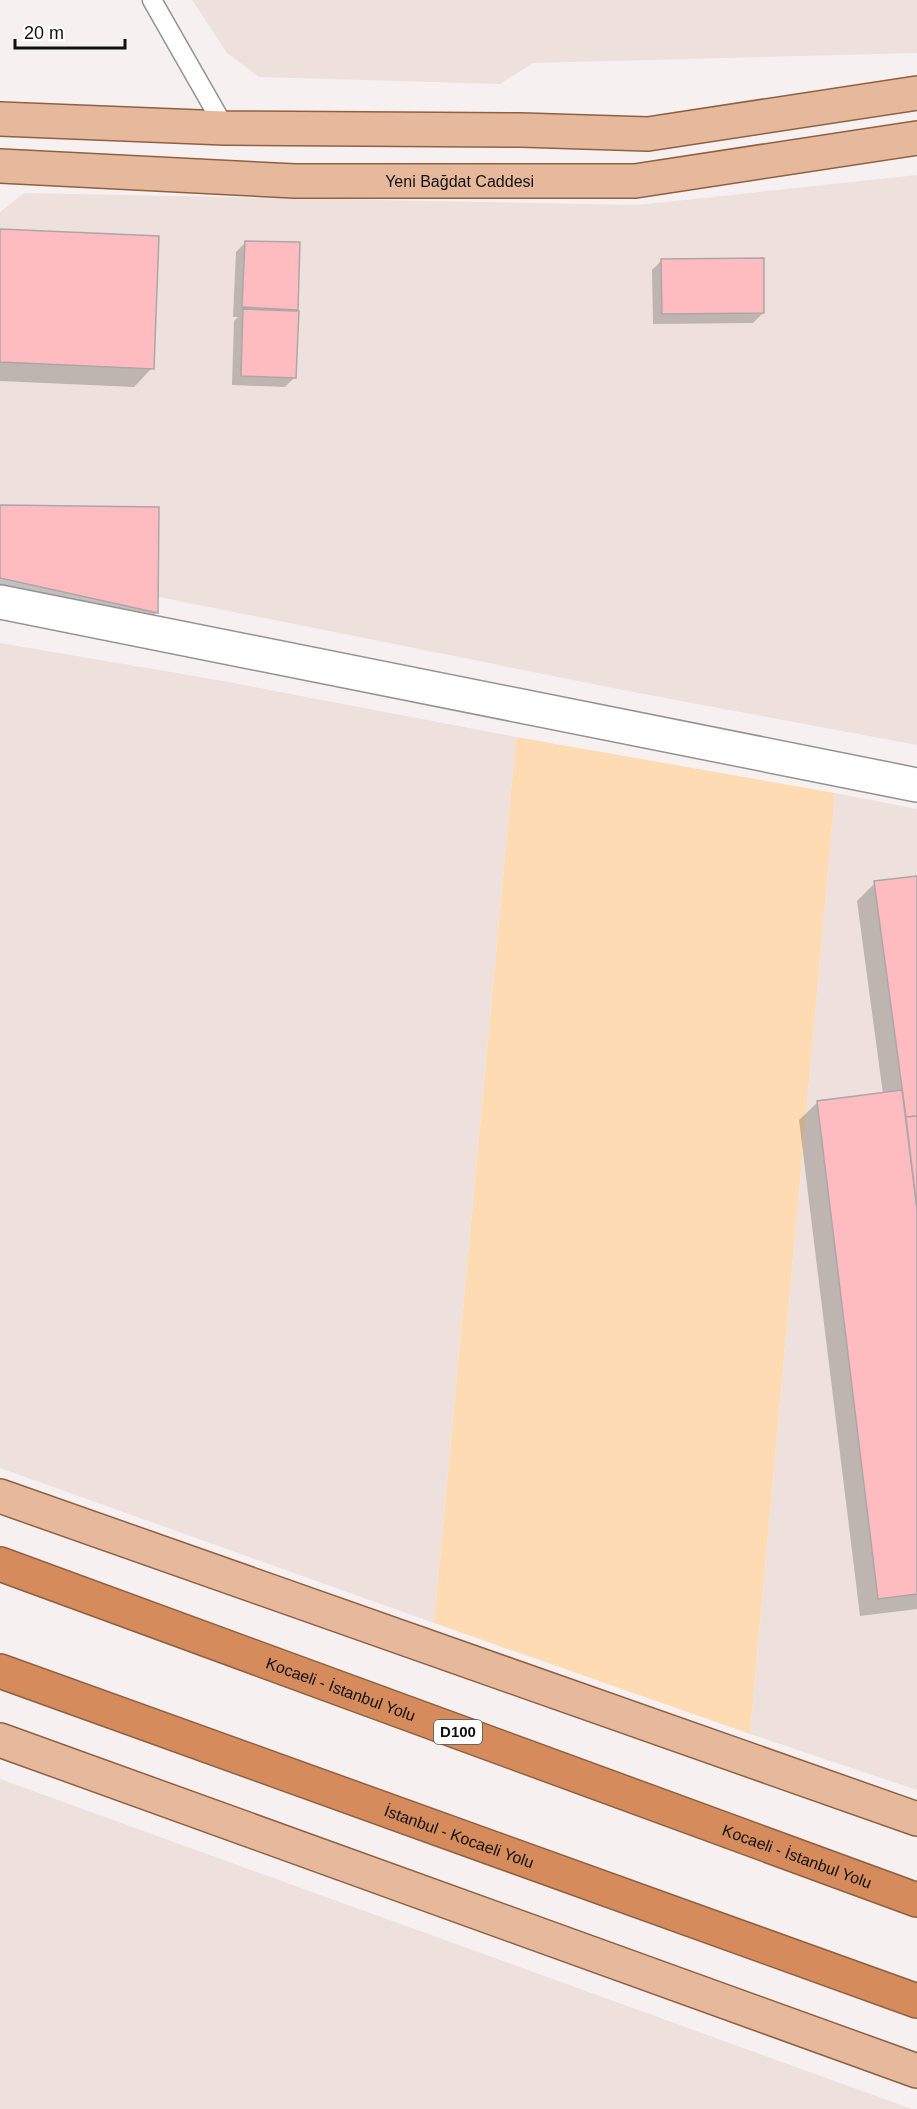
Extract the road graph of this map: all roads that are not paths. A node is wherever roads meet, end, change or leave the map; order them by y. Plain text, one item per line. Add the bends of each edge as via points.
1 (152, 0) edge
2 (917, 93) edge
3 (0, 119) edge
4 (225, 128) junction
5 (917, 138) edge
6 (0, 166) edge
7 (0, 602) edge
8 (917, 785) edge
9 (0, 1496) edge
10 (0, 1564) edge
11 (0, 1671) edge
12 (0, 1740) edge
13 (917, 1819) edge
14 (917, 1900) edge
15 (917, 2001) edge
16 (917, 2071) edge

1 - 4 lane
2 - 4 main road via 648,134
3 - 4 main road
5 - 6 main road, Yeni Bağdat Caddesi via 635,181 295,181
7 - 8 street
9 - 13 main road
10 - 14 highway, Kocaeli - İstanbul Yolu / D100
11 - 15 highway, İstanbul - Kocaeli Yolu
12 - 16 main road

